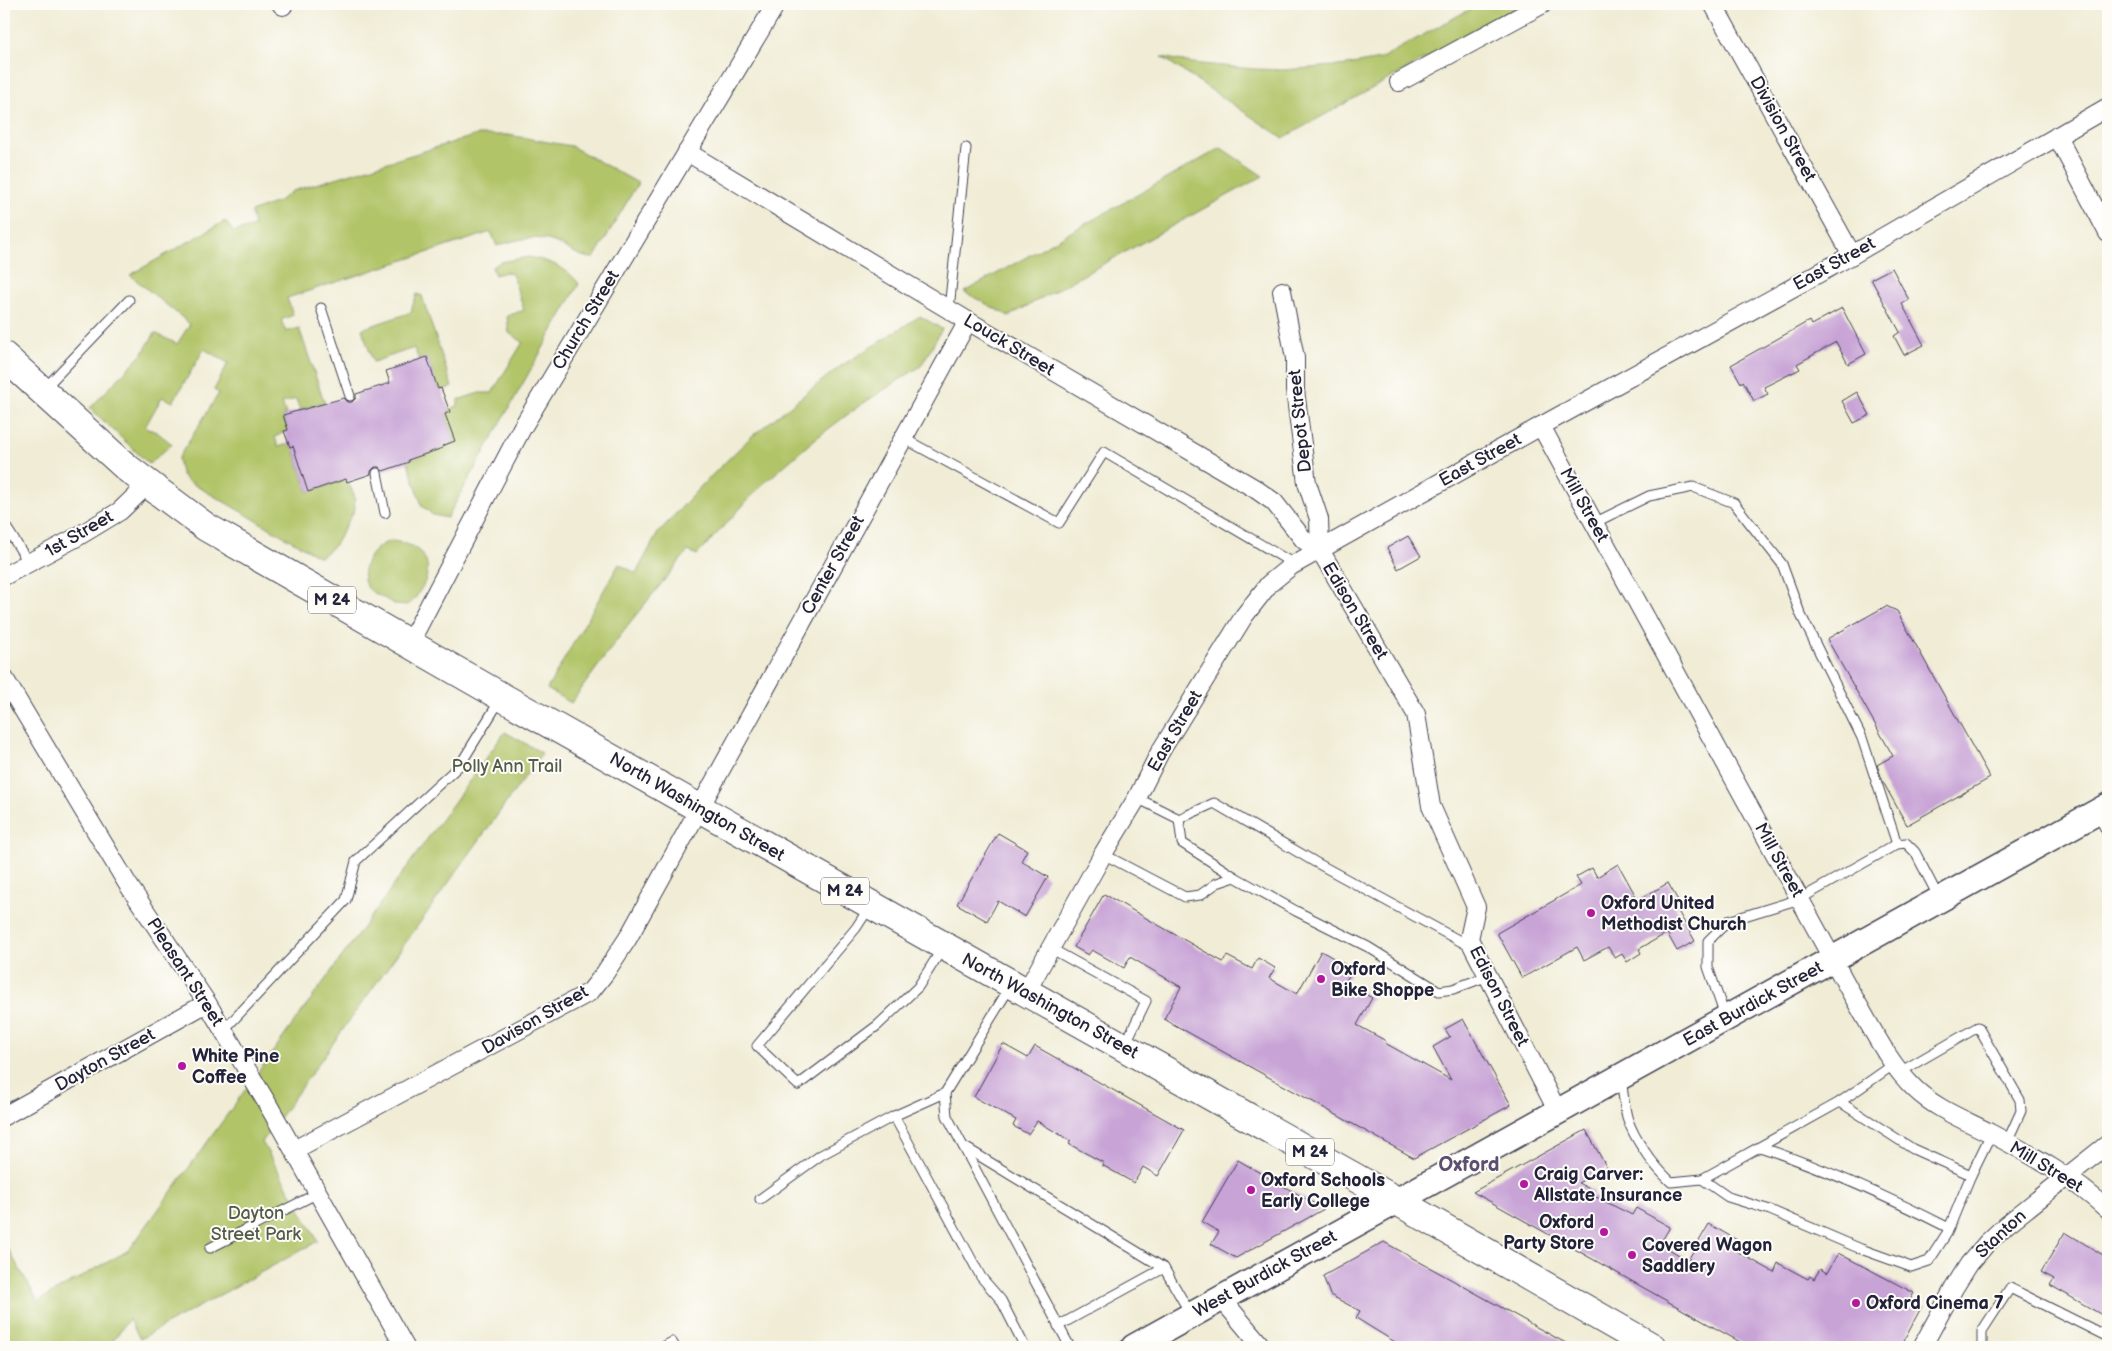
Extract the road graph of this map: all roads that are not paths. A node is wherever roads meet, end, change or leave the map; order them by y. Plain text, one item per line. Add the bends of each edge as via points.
1 (776, 4) edge
2 (1543, 4) edge
3 (1713, 4) edge
4 (1399, 82) dead end
5 (2108, 107) edge
6 (2057, 136) junction
7 (966, 148) dead end
8 (687, 152) junction
9 (2108, 233) edge
10 (1852, 255) junction
11 (1282, 291) dead end
12 (129, 300) dead end
13 (321, 308) dead end
14 (949, 309) junction
15 (968, 321) junction
16 (4, 356) edge
17 (33, 383) junction
18 (350, 396) dead end
19 (1540, 426) junction
20 (903, 438) junction
21 (377, 472) dead end
22 (148, 484) junction
23 (385, 513) dead end
24 (1594, 523) junction
25 (4, 524) edge
26 (1320, 550) junction
27 (29, 562) junction
28 (1294, 564) junction
29 (4, 576) edge
30 (409, 644) junction
31 (4, 678) edge
32 (502, 697) junction
33 (1137, 798) junction
34 (698, 808) junction
35 (2103, 809) edge
36 (1179, 819) junction
37 (2108, 834) edge
38 (1897, 844) junction
39 (1103, 854) junction
40 (1235, 877) junction
41 (1800, 899) junction
42 (1940, 900) junction
43 (870, 906) junction
44 (944, 946) junction
45 (1050, 948) junction
46 (1475, 949) junction
47 (1833, 959) junction
48 (1488, 976) junction
49 (1019, 988) junction
50 (206, 1003) junction
51 (1725, 1019) junction
52 (223, 1031) junction
53 (1124, 1047) junction
54 (1897, 1069) junction
55 (1621, 1077) junction
56 (946, 1093) junction
57 (1840, 1102) junction
58 (1558, 1112) junction
59 (4, 1116) edge
60 (894, 1116) junction
61 (1991, 1134) junction
62 (2007, 1142) junction
63 (2108, 1144) edge
64 (963, 1146) junction
65 (1760, 1147) junction
66 (294, 1150) junction
67 (1971, 1175) junction
68 (2066, 1178) junction
69 (1702, 1179) junction
70 (318, 1193) junction
71 (760, 1199) dead end
72 (1397, 1201) junction
73 (2108, 1210) edge
74 (1949, 1228) junction
75 (210, 1248) dead end
76 (1164, 1268) junction
77 (1222, 1298) junction
78 (1191, 1315) junction
79 (1058, 1326) junction
80 (2108, 1337) edge
81 (405, 1347) edge
82 (663, 1347) edge
83 (675, 1347) edge
84 (1025, 1347) edge
85 (1070, 1347) edge
86 (1134, 1347) edge
87 (1262, 1347) edge
88 (1652, 1347) edge
89 (1922, 1347) edge
90 (1982, 1347) edge

1 - 8 street, Church Street
2 - 4 street
3 - 10 street, Division Street
5 - 6 street, East Street
6 - 9 street
6 - 10 street, East Street
7 - 14 lane
8 - 14 street, Louck Street
8 - 30 street, Church Street via 522,428
10 - 19 street, East Street
11 - 26 street, Depot Street via 1295,358 1295,390 1306,483 1319,518
12 - 17 lane
13 - 18 lane
14 - 15 street, Louck Street
15 - 20 street, Center Street
15 - 26 street, Louck Street via 1254,488 1274,502 1304,540
16 - 17 main road, M 24
17 - 22 main road, North Washington Street / M 24
19 - 24 street, Mill Street
19 - 26 street, East Street
20 - 28 lane via 1059,524 1104,452
20 - 34 street, Center Street
21 - 23 lane
22 - 27 street, 1st Street via 120,511
22 - 30 main road, North Washington Street / M 24 via 206,527
24 - 38 lane via 1649,496 1693,487 1734,503 1782,564 1800,613 1862,738
24 - 41 street, Mill Street
25 - 27 lane
26 - 28 street, East Street
26 - 46 street, Edison Street via 1416,714 1431,806 1476,907 1470,939
27 - 29 street, 1st Street
28 - 33 street, East Street via 1269,584 1244,616 1160,752
30 - 32 main road, North Washington Street / M 24
31 - 50 street, Pleasant Street via 127,883
32 - 34 main road, North Washington Street / M 24
32 - 52 lane via 460,765 356,861 346,900
33 - 36 lane
33 - 39 street, East Street
34 - 43 main road, North Washington Street / M 24
34 - 66 street, Davison Street via 628,938 590,992
35 - 37 lane
35 - 42 main road, East Burdick Street
36 - 40 lane via 1182,843
36 - 46 lane via 1214,803
38 - 41 lane
38 - 42 lane via 1906,843 1914,852
39 - 40 lane via 1184,897 1200,896 1217,883
39 - 45 street, East Street
40 - 48 lane via 1368,946 1440,991
41 - 47 street, Mill Street
41 - 51 lane via 1728,921 1708,941 1708,967
42 - 47 main road, East Burdick Street
43 - 44 main road, North Washington Street / M 24
43 - 44 lane via 856,928 757,1046 798,1085 878,1025 918,987
44 - 49 main road, North Washington Street / M 24
45 - 49 street, East Street
45 - 53 lane via 1146,1001
46 - 48 street, Edison Street
47 - 51 main road, East Burdick Street
47 - 54 street, Mill Street
48 - 58 street, Edison Street
49 - 53 main road, North Washington Street / M 24
49 - 56 lane
50 - 52 street, Pleasant Street
50 - 59 street, Dayton Street
51 - 55 main road, East Burdick Street
52 - 66 street, Pleasant Street
53 - 72 main road, North Washington Street / M 24
54 - 57 lane
54 - 61 street, Mill Street via 1916,1090 1943,1109
54 - 62 lane via 1978,1027 2020,1100 2021,1110
55 - 58 main road, East Burdick Street
55 - 69 lane via 1627,1119 1657,1169 1671,1182
56 - 60 lane
56 - 64 lane via 947,1116
57 - 65 lane
57 - 67 lane via 1912,1149
58 - 72 main road, East Burdick Street
60 - 71 lane via 821,1154
60 - 84 lane via 981,1277 1001,1300
61 - 62 street, Mill Street
61 - 67 lane
62 - 68 street, Mill Street
63 - 68 street, Stanton
64 - 76 lane
64 - 79 lane
65 - 69 lane
65 - 74 lane via 1888,1197
66 - 70 street, Pleasant Street
67 - 74 lane
68 - 73 street, Mill Street
68 - 89 street, Stanton via 2006,1225 1978,1253 1954,1288
69 - 74 lane via 1728,1197 1770,1210 1911,1267 1929,1261
70 - 75 lane
70 - 81 street, Pleasant Street
72 - 77 main road, West Burdick Street
72 - 88 main road, M 24
76 - 78 lane
76 - 79 lane
77 - 78 main road, West Burdick Street
77 - 87 street
78 - 86 main road, West Burdick Street
79 - 85 lane
80 - 90 lane via 2010,1288 1982,1331
82 - 83 lane via 672,1342

